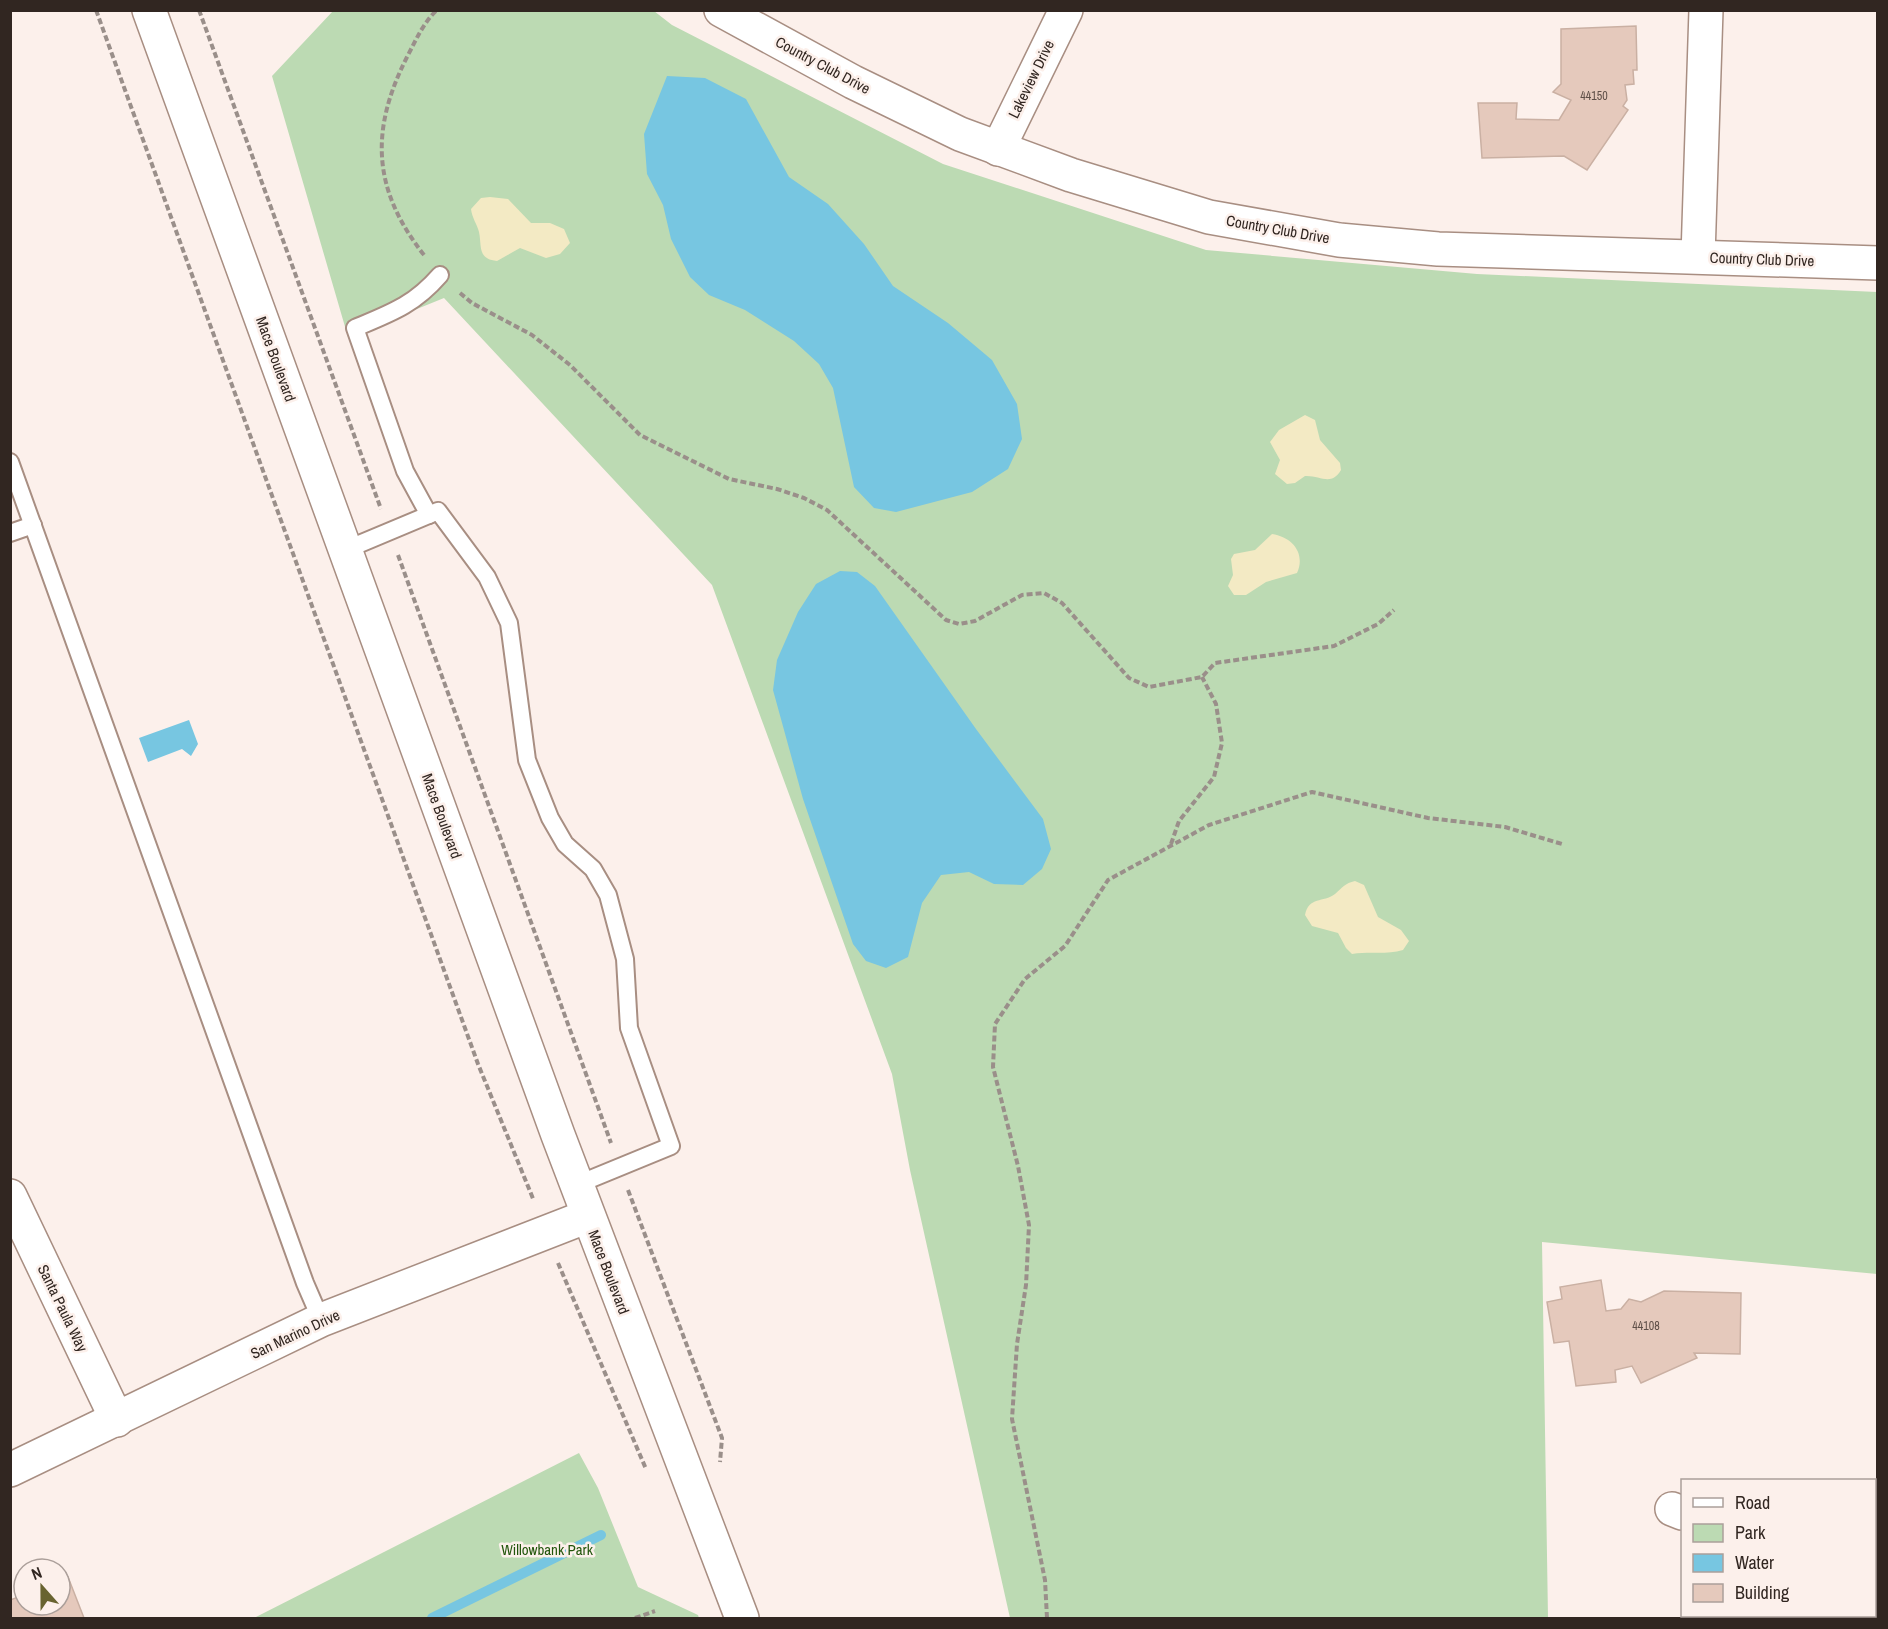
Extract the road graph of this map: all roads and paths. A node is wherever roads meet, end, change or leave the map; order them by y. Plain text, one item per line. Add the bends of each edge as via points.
1 (96, 10) edge
2 (149, 10) edge
3 (200, 10) edge
4 (437, 10) edge
5 (721, 10) edge
6 (1066, 10) edge
7 (1707, 10) edge
8 (998, 149) junction
9 (1698, 256) junction
10 (1878, 263) edge
11 (440, 274) junction
12 (10, 462) edge
13 (429, 515) junction
14 (33, 525) junction
15 (389, 531) junction
16 (10, 533) edge
17 (345, 550) junction
18 (1394, 610) dead end
19 (1202, 677) junction
20 (1562, 844) dead end
21 (1170, 845) junction
22 (620, 1168) junction
23 (576, 1185) junction
24 (10, 1196) edge
25 (588, 1216) junction
26 (546, 1232) junction
27 (321, 1320) junction
28 (117, 1420) junction
29 (10, 1470) edge
30 (647, 1471) dead end
31 (720, 1472) dead end
32 (655, 1611) dead end
33 (635, 1618) edge
34 (742, 1618) edge
35 (1047, 1618) edge

1 - 26 path via 478,1064
2 - 17 street, Mace Boulevard
3 - 15 path
4 - 11 path via 427,19 397,77 384,116 380,155 388,196 414,242
5 - 8 street, Country Club Drive via 852,82
6 - 8 street, Lakeview Drive
7 - 9 street
8 - 9 street, Country Club Drive via 1209,217 1339,240 1438,249
9 - 10 street, Country Club Drive
11 - 13 lane via 407,307 355,328 405,471
11 - 19 path via 472,303 532,335 570,365 640,435 729,478 786,492 827,510 946,620 959,624 975,621 1022,595 1044,593 1062,603 1129,678 1149,687
12 - 14 lane
13 - 15 lane
13 - 22 lane via 438,511 499,598 508,623 527,760 565,844 593,869 608,895 618,929 625,959 630,1028 671,1146
14 - 16 lane
14 - 27 lane
15 - 17 lane
15 - 22 path
17 - 23 street, Mace Boulevard
18 - 19 path via 1378,624 1334,646 1215,663
19 - 21 path via 1216,704 1222,743 1214,777 1179,821
20 - 21 path via 1505,827 1428,818 1312,792 1209,825
21 - 35 path via 1108,880 1065,946 1025,979 995,1024 993,1067 1029,1225 1012,1419 1046,1580
22 - 23 lane
22 - 31 path via 722,1438
23 - 25 street, Mace Boulevard
24 - 28 street, Santa Paula Way
25 - 26 street, San Marino Drive
25 - 34 street, Mace Boulevard
26 - 27 street, San Marino Drive
26 - 30 path
27 - 28 street, San Marino Drive
28 - 29 street, San Marino Drive
32 - 33 path

